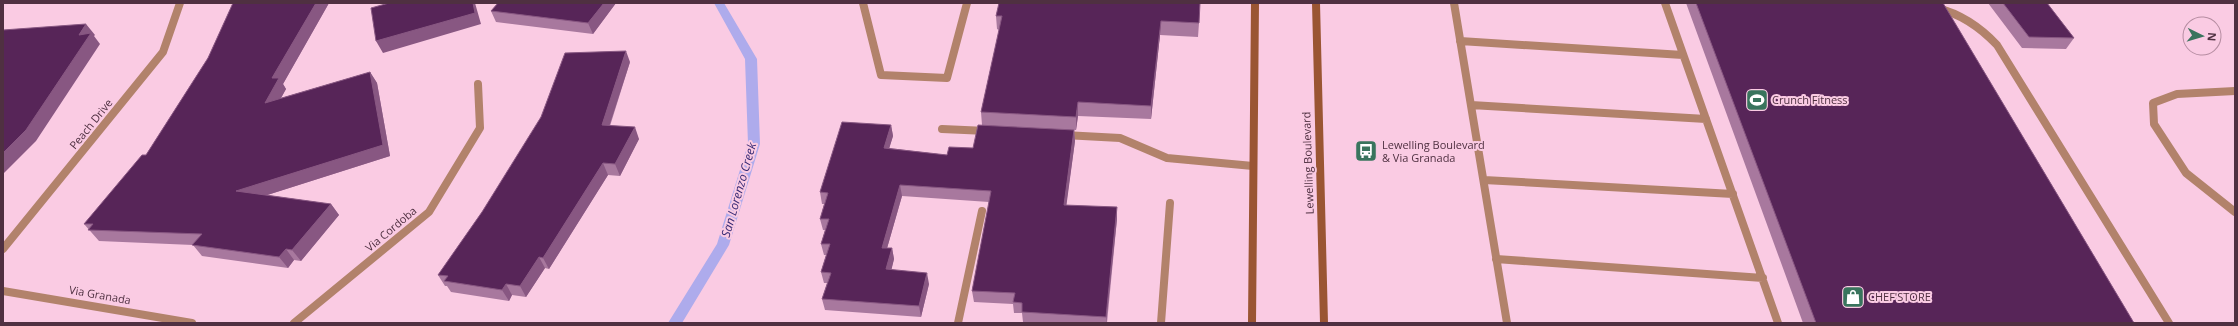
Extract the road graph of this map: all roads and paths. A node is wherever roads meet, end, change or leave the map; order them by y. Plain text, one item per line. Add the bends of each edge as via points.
1 (180, 3) edge
2 (863, 3) edge
3 (967, 3) edge
4 (1255, 3) edge
5 (1316, 3) edge
6 (1454, 3) edge
7 (1665, 3) edge
8 (1926, 6) edge
9 (1460, 41) junction
10 (1683, 54) junction
11 (478, 84) dead end
12 (2235, 91) edge
13 (1471, 105) junction
14 (1706, 119) junction
15 (942, 129) dead end
16 (996, 132) edge
17 (1058, 135) edge
18 (1253, 166) junction
19 (1484, 180) junction
20 (1733, 194) junction
21 (1170, 203) dead end
22 (982, 211) dead end
23 (2235, 212) edge
24 (3, 249) edge
25 (1496, 259) junction
26 (1763, 278) junction
27 (3, 291) edge
28 (192, 323) edge
29 (294, 323) edge
30 (958, 323) edge
31 (1161, 323) edge
32 (1252, 323) edge
33 (1324, 323) edge
34 (1507, 323) edge
35 (1778, 323) edge
36 (2168, 323) edge

1 - 24 street, Peach Drive via 163,52
2 - 3 street via 881,75 947,78
4 - 18 main road
5 - 33 main road, Lewelling Boulevard
6 - 9 street
7 - 10 street
8 - 36 street via 1962,16 1983,30 1997,45
9 - 10 street
9 - 13 street
10 - 14 street
11 - 29 street, Via Cordoba via 480,128 429,212
12 - 23 street via 2177,94 2153,103 2154,124 2186,173
13 - 14 street
13 - 19 street
14 - 20 street
15 - 16 street
17 - 18 street via 1120,138 1167,158
18 - 32 main road
19 - 20 street
19 - 25 street
20 - 26 street
21 - 31 street
22 - 30 street
25 - 26 street
25 - 34 street
26 - 35 street
27 - 28 street, Via Granada

